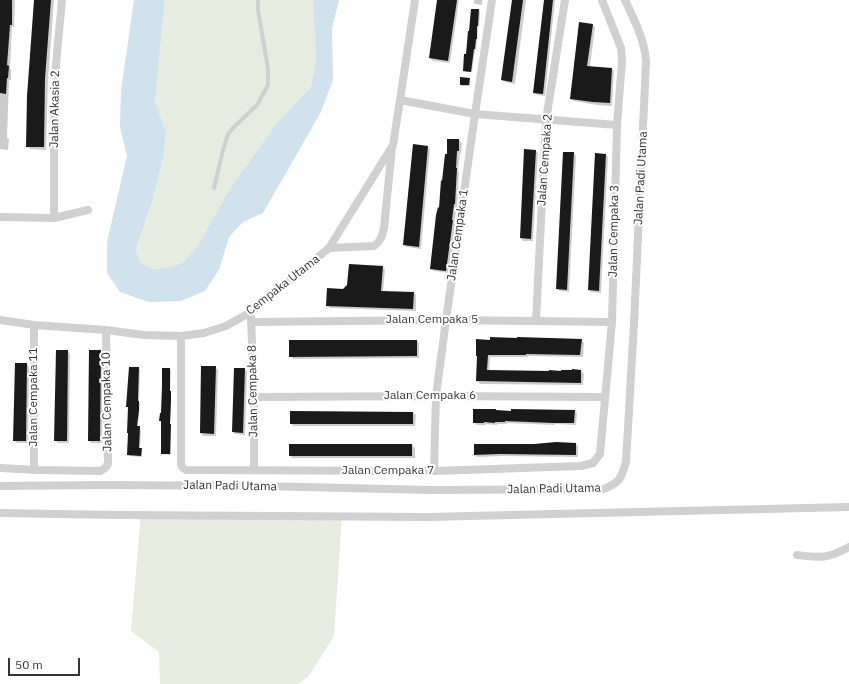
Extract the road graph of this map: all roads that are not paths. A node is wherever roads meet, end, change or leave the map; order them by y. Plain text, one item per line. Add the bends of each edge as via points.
1 (62, 0) edge
2 (258, 0) edge
3 (415, 0) edge
4 (492, 0) edge
5 (565, 0) edge
6 (602, 0) edge
7 (625, 0) edge
8 (400, 100) junction
9 (475, 114) junction
10 (546, 120) junction
11 (617, 125) junction
12 (393, 145) junction
13 (214, 188) dead end
14 (88, 210) dead end
15 (0, 217) edge
16 (54, 218) junction
17 (329, 248) junction
18 (251, 312) junction
19 (0, 320) edge
20 (446, 320) junction
21 (536, 321) junction
22 (251, 322) junction
23 (612, 322) junction
24 (34, 325) junction
25 (106, 330) junction
26 (181, 336) junction
27 (436, 396) junction
28 (254, 397) junction
29 (605, 397) junction
30 (593, 463) joint
31 (0, 468) edge
32 (34, 470) junction
33 (254, 470) junction
34 (434, 471) junction
35 (0, 486) edge
36 (849, 507) edge
37 (0, 513) edge
38 (849, 547) edge
39 (797, 555) dead end

1 - 16 street, Jalan Akasia 2 via 56,64
2 - 13 lane via 268,85 257,105 228,134
3 - 8 street, Cempaka Utama
4 - 9 street, Jalan Cempaka 1
5 - 10 street, Jalan Cempaka 2
6 - 11 street, Jalan Cempaka 3 via 622,48
7 - 35 street, Jalan Padi Utama via 643,42 646,62 626,462 622,475 615,484 604,489 438,490 262,486
8 - 9 street
8 - 12 street, Cempaka Utama
9 - 10 street
9 - 20 street, Jalan Cempaka 1
10 - 11 street
10 - 21 street, Jalan Cempaka 2
11 - 23 street, Jalan Cempaka 3
12 - 17 street, Cempaka Utama
12 - 17 street via 382,238 374,246
14 - 16 street
15 - 16 street
17 - 18 street, Cempaka Utama
18 - 22 street, Jalan Cempaka 8
18 - 26 street, Cempaka Utama via 226,326 204,333
19 - 24 street, Cempaka Utama
20 - 21 street, Jalan Cempaka 5
20 - 22 street, Jalan Cempaka 5
20 - 27 street, Jalan Cempaka 1
21 - 23 street, Jalan Cempaka 5
22 - 28 street, Jalan Cempaka 8
23 - 29 street, Jalan Cempaka 3
24 - 25 street, Cempaka Utama
24 - 32 street, Jalan Cempaka 11
25 - 26 street, Cempaka Utama
25 - 32 street, Jalan Cempaka 10 via 108,464 100,471
26 - 33 street, Jalan Cempaka 7 via 181,465 186,470
27 - 28 street, Jalan Cempaka 6
27 - 29 street, Jalan Cempaka 6
27 - 34 street, Jalan Cempaka 1
28 - 33 street, Jalan Cempaka 8
29 - 30 street, Jalan Cempaka 3 via 600,454
30 - 34 street, Jalan Cempaka 7 via 581,466
31 - 32 street
33 - 34 street, Jalan Cempaka 7
36 - 37 street via 428,517
38 - 39 street via 831,556

